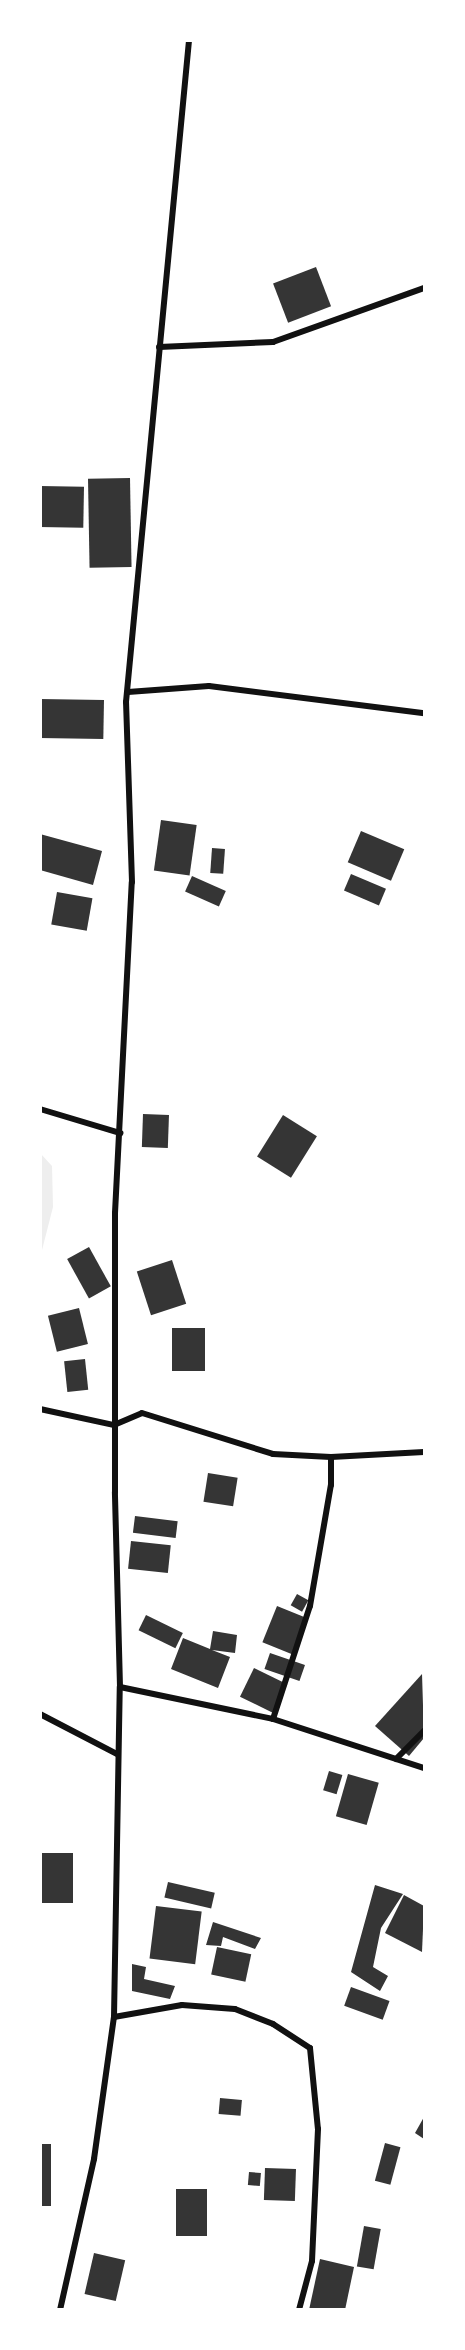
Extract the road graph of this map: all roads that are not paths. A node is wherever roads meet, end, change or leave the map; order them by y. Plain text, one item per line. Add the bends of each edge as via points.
1 (189, 40) edge
2 (424, 288) edge
3 (159, 347) junction
4 (128, 692) junction
5 (424, 713) edge
6 (40, 1109) edge
7 (120, 1133) junction
8 (40, 1409) edge
9 (114, 1425) junction
10 (424, 1452) edge
11 (331, 1457) junction
12 (120, 1687) junction
13 (40, 1714) edge
14 (273, 1719) junction
15 (424, 1731) edge
16 (117, 1754) junction
17 (396, 1759) junction
18 (424, 1768) edge
19 (114, 2018) junction
20 (60, 2310) edge
21 (299, 2310) edge

1 - 3 street
2 - 3 street via 273,342
3 - 4 street
4 - 5 street via 209,686
4 - 7 street via 132,882
6 - 7 street
7 - 9 street
8 - 9 street
9 - 11 street via 142,1413 273,1454
9 - 12 street
10 - 11 street
11 - 14 street via 332,1485 310,1606
12 - 14 street
12 - 16 street
13 - 16 street
14 - 17 street
15 - 17 street
16 - 19 street
17 - 18 street
19 - 20 street via 94,2159
19 - 21 street via 182,2005 235,2009 273,2024 310,2048 317,2141 312,2261

